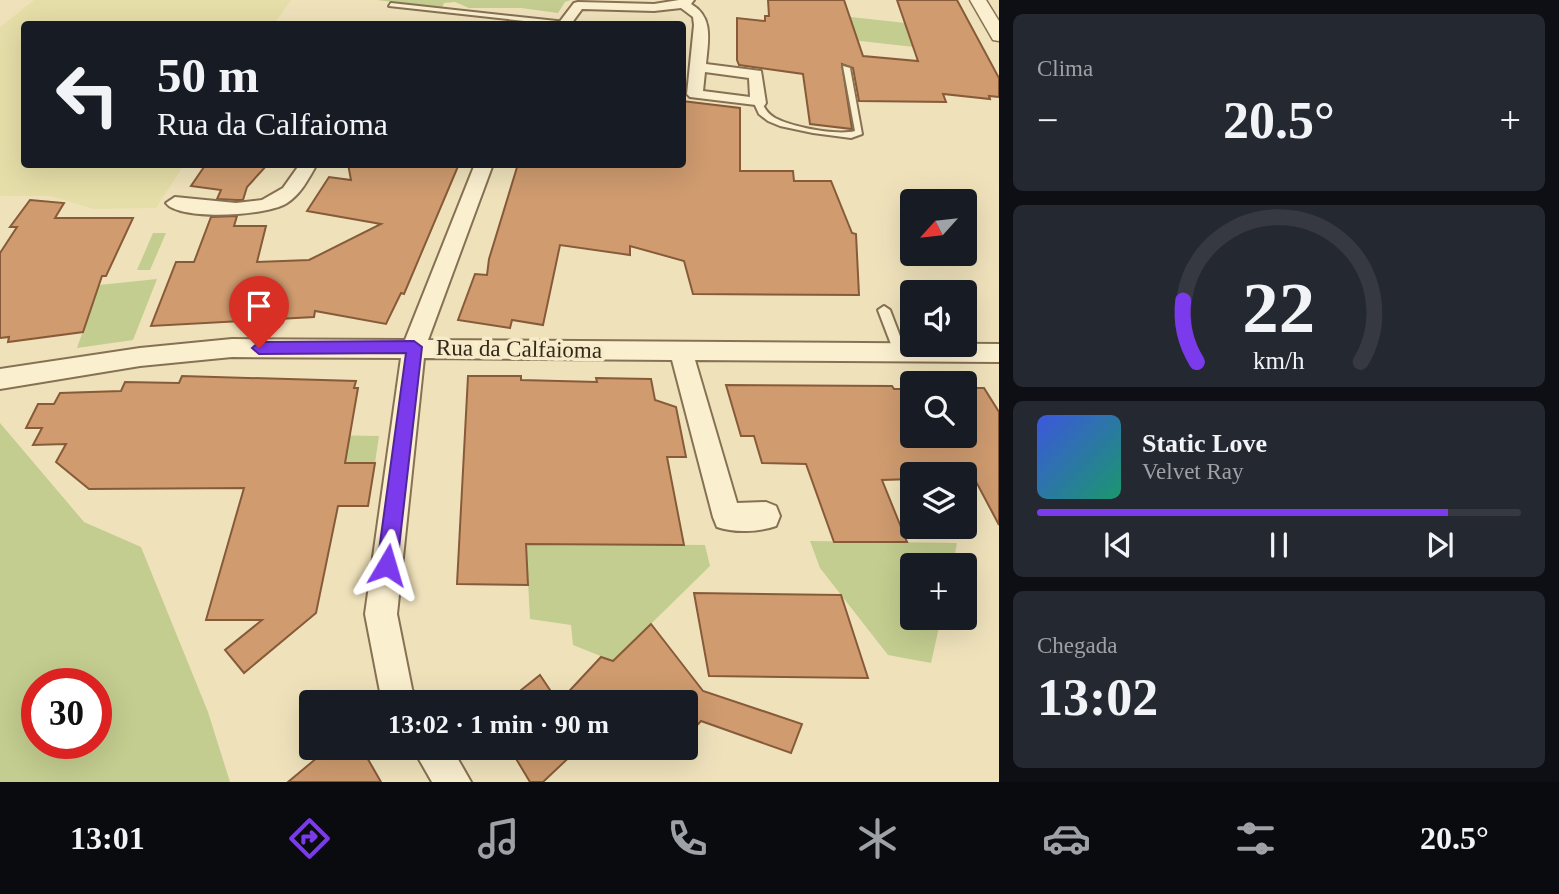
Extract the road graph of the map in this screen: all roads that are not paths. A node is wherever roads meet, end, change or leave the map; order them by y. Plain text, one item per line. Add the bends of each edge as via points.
1 (978, 0) edge
2 (686, 2) edge
3 (391, 5) dead end
4 (538, 21) edge
5 (568, 21) edge
6 (999, 36) edge
7 (696, 67) junction
8 (846, 68) dead end
9 (758, 103) junction
10 (306, 168) edge
11 (482, 168) edge
12 (175, 204) dead end
13 (884, 310) dead end
14 (414, 347) junction
15 (681, 351) junction
16 (900, 352) joint
17 (977, 352) edge
18 (999, 352) edge
19 (0, 379) edge
20 (766, 516) dead end
21 (396, 690) edge
22 (439, 760) edge
23 (453, 782) edge

1 - 6 street
2 - 5 street via 667,8 593,2 578,6
2 - 7 street via 700,19
3 - 4 lane
7 - 9 street via 756,74
7 - 9 street via 695,94
8 - 9 lane via 859,132 851,135 790,127 762,113
10 - 12 street via 289,193 271,204 237,209
11 - 14 street
13 - 16 lane
14 - 15 street, Rua da Calfaioma
14 - 19 street, Rua da Calfaioma via 232,348
14 - 21 street via 381,614
15 - 16 street, Rua da Calfaioma
15 - 20 street via 727,517
17 - 18 street, Rua da Calfaioma
22 - 23 street

